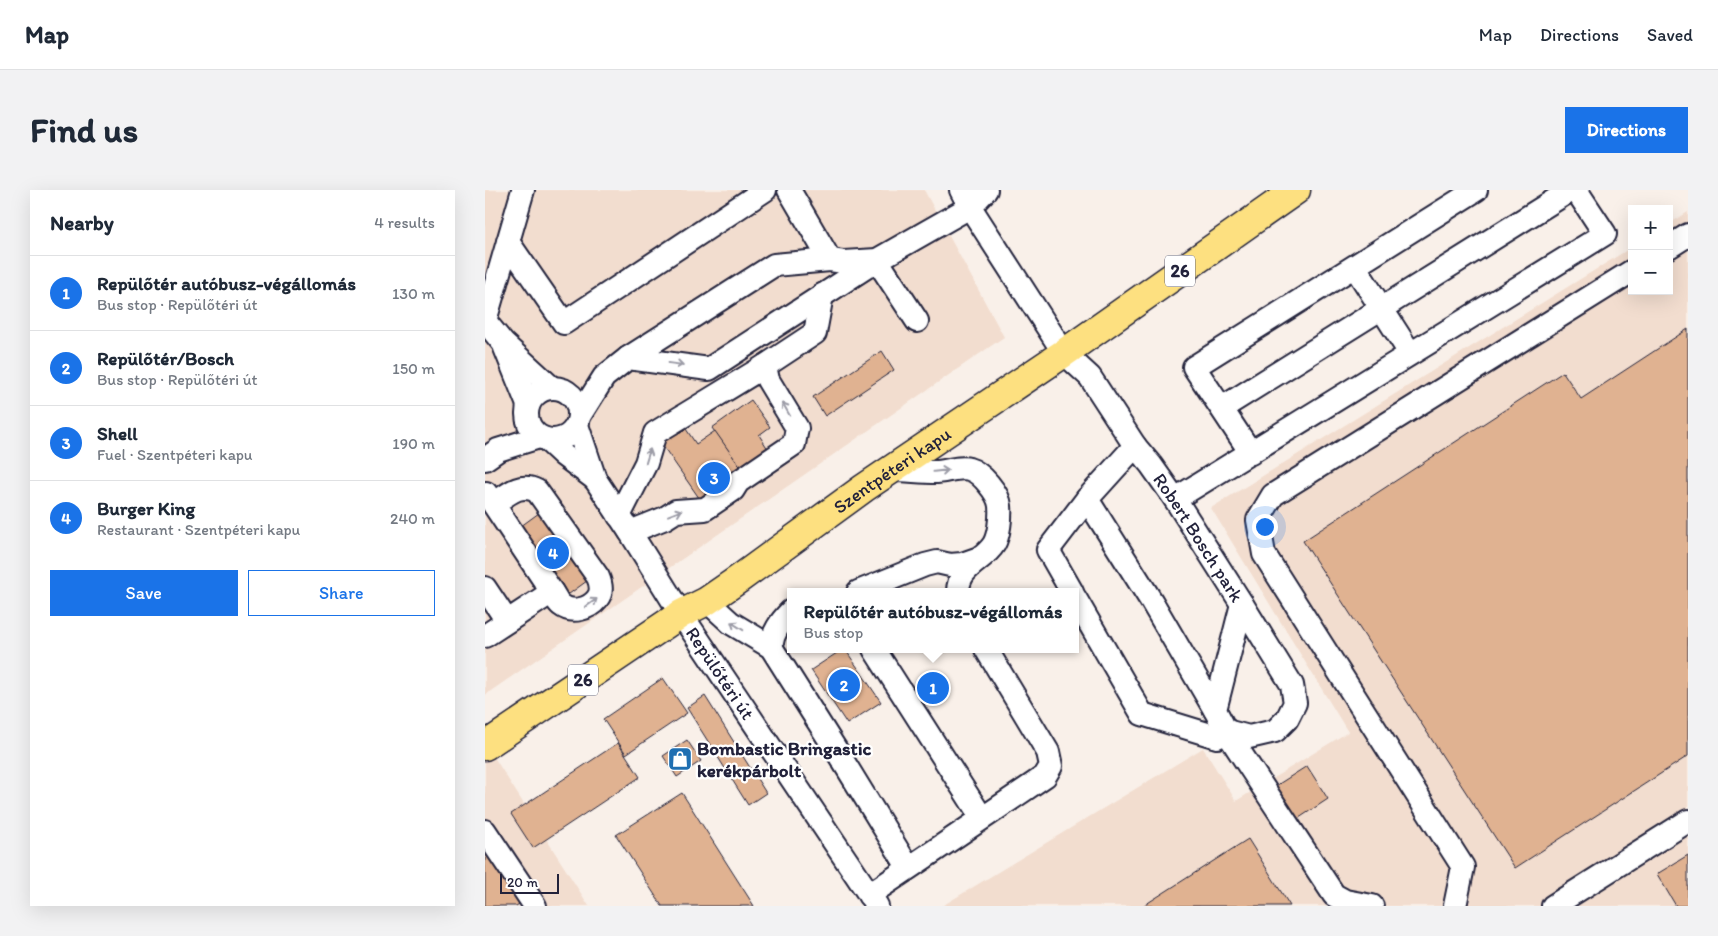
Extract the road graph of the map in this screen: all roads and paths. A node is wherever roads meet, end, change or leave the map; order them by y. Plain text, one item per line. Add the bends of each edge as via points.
1 (523, 190) edge
2 (765, 190) edge
3 (789, 190) edge
4 (986, 190) edge
5 (1297, 190) edge
6 (1476, 190) edge
7 (1571, 190) edge
8 (1576, 190) edge
9 (965, 199) edge
10 (1688, 235) edge
11 (508, 242) junction
12 (1673, 244) edge
13 (829, 260) junction
14 (877, 260) junction
15 (1355, 267) junction
16 (1628, 273) edge
17 (822, 296) junction
18 (1381, 309) junction
19 (485, 321) edge
20 (917, 321) dead end
21 (503, 343) junction
22 (1064, 353) junction
23 (1410, 353) junction
24 (628, 358) junction
25 (765, 366) junction
26 (604, 377) junction
27 (555, 388) junction
28 (1222, 408) junction
29 (527, 411) junction
30 (579, 420) junction
31 (544, 439) junction
32 (1135, 446) junction
33 (1251, 453) junction
34 (491, 454) edge
35 (892, 470) junction
36 (595, 479) junction
37 (489, 498) edge
38 (1087, 498) junction
39 (1175, 499) junction
40 (625, 524) junction
41 (982, 556) junction
42 (485, 588) edge
43 (868, 588) edge
44 (958, 588) edge
45 (1070, 588) edge
46 (552, 592) junction
47 (707, 601) junction
48 (1243, 604) junction
49 (1079, 605) edge
50 (681, 614) junction
51 (787, 615) edge
52 (507, 621) junction
53 (485, 636) edge
54 (771, 647) junction
55 (877, 653) edge
56 (988, 653) edge
57 (1215, 710) junction
58 (1221, 734) junction
59 (485, 746) edge
60 (982, 818) junction
61 (1688, 821) edge
62 (485, 831) edge
63 (908, 867) junction
64 (873, 900) edge
65 (535, 906) edge
66 (1372, 906) edge
67 (1455, 906) edge
68 (1553, 906) edge

1 - 11 street
2 - 11 street via 564,323
3 - 13 street
4 - 9 street
5 - 22 main road, Szentpéteri kapu / 26
6 - 15 street
7 - 18 street
8 - 23 street via 1605,234
9 - 14 street
9 - 22 street, Robert Bosch park
10 - 12 street
11 - 19 street
13 - 14 street
13 - 24 street via 774,265
14 - 17 street
14 - 20 street
15 - 18 street
15 - 28 street via 1194,367
16 - 67 street via 1273,495 1258,520 1264,554 1463,867
24 -> 17 street via 709,369
17 - 25 street via 815,333
18 - 23 street
18 - 28 street
19 - 21 street
21 - 27 street
21 - 29 street
22 - 32 street, Robert Bosch park via 1090,377
22 - 35 main road, Szentpéteri kapu / 26
23 - 33 street
24 - 26 street
40 -> 25 street via 655,433
40 -> 25 street via 665,518 676,511 705,509 733,490 737,482 794,444 797,428 768,380
26 - 27 street
26 - 30 street
27 - 29 street via 537,393
27 - 30 street via 572,396 577,404
28 - 33 street
29 - 31 street via 532,430
29 - 34 street
30 - 31 street via 567,437
30 - 36 street
31 - 34 street
31 - 36 street
32 - 38 street
32 - 39 street, Robert Bosch park
33 - 39 street
35 -> 41 street via 937,472 969,469 981,477 993,489 1000,505 994,544
35 - 47 main road, Szentpéteri kapu / 26
36 - 40 street, Repülőtéri út
37 - 46 street
46 -> 37 street via 561,605 583,609 597,600 601,585 598,576 537,491 516,488
38 - 45 street via 1048,550
38 - 57 street
39 - 48 street, Robert Bosch park
40 - 50 street, Repülőtéri út
41 - 43 street via 962,564 937,562 925,565
41 - 44 street via 965,570
42 - 52 street
46 - 52 street
47 - 50 main road, Szentpéteri kapu / 26
54 -> 47 street via 731,623
48 - 57 street, Robert Bosch park
48 - 58 street via 1293,685 1295,703 1287,719 1275,731 1249,736
49 - 58 street via 1142,714
50 - 59 main road, Szentpéteri kapu / 26
50 - 64 street, Repülőtéri út
51 - 54 street via 778,625
52 - 53 street
54 - 63 street
55 - 60 street
56 - 60 street via 1049,752 1051,766 1045,776
57 - 58 street
58 - 66 street via 1334,895 1345,901
60 - 63 street
61 - 68 street
62 - 65 street
63 - 64 street

